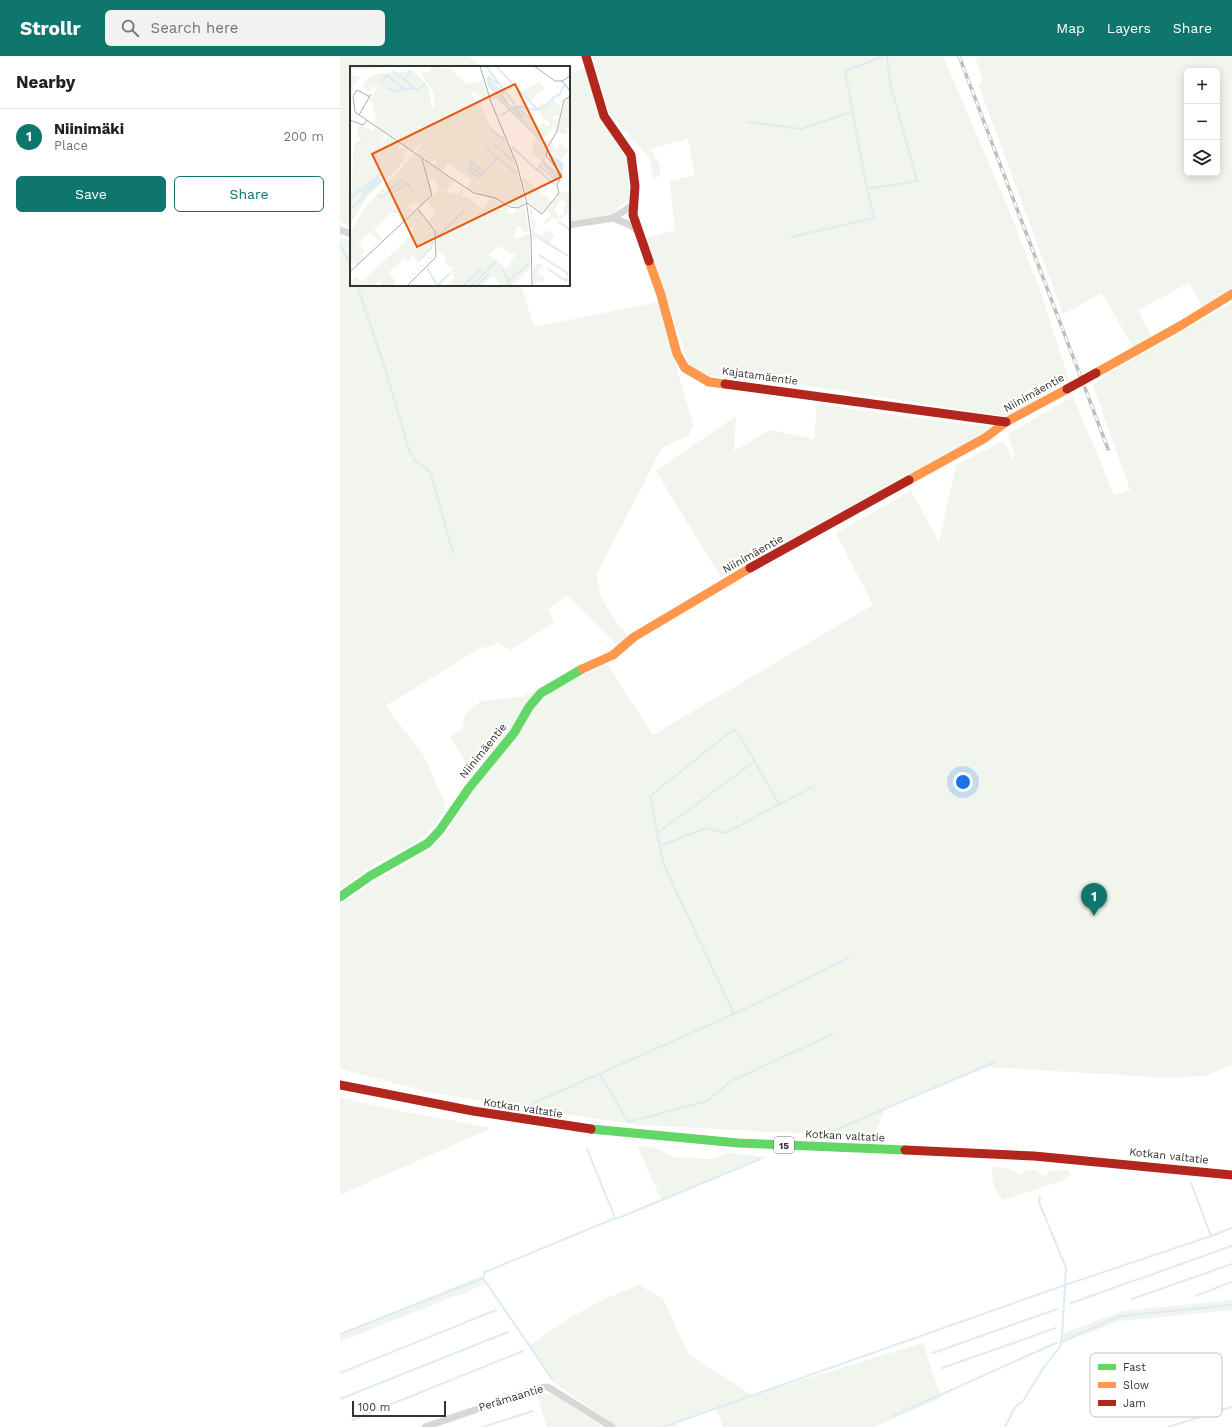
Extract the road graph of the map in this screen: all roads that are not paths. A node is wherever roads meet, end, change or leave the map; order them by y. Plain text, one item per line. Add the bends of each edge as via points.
1 (586, 56) edge
2 (633, 205) junction
3 (613, 218) junction
4 (570, 225) edge
5 (340, 230) edge
6 (640, 232) junction
7 (350, 234) edge
8 (1232, 294) edge
9 (1006, 422) junction
10 (340, 896) edge
11 (340, 1084) edge
12 (1232, 1176) edge
13 (425, 1427) edge
14 (612, 1427) edge

1 - 2 main road, Kajatamäentie via 604,116 631,155 635,178
2 - 3 street
2 - 6 main road, Kajatamäentie via 633,215
3 - 4 street
3 - 6 street
5 - 7 street
6 - 9 main road, Kajatamäentie via 677,354 686,368 698,377 709,382
8 - 9 main road, Niinimäentie, bridge via 1180,326
9 - 10 main road, Niinimäentie via 985,438 745,571 634,637 613,655 595,662 541,693 529,707 514,733 428,843
11 - 12 main road, Kotkan valtatie / 15 via 522,1121 616,1132 723,1142 1034,1156
13 - 14 street, Perämaantie via 548,1387

